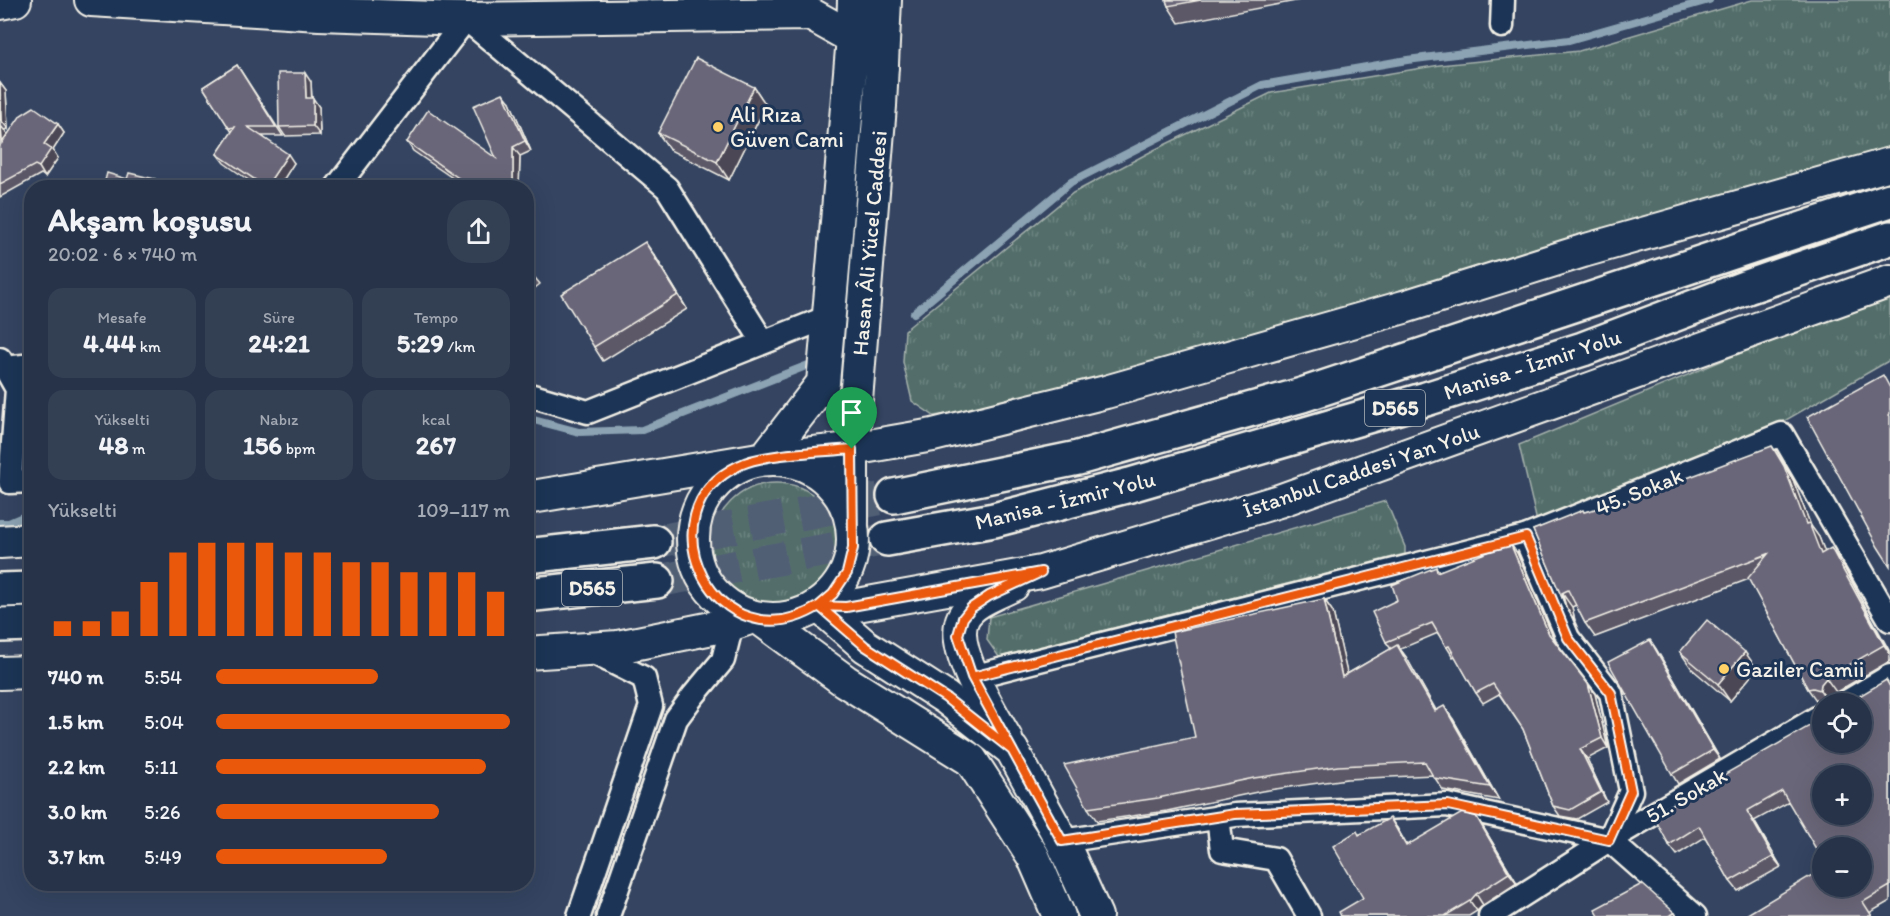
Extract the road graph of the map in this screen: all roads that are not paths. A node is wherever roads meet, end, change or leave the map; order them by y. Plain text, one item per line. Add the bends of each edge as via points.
1 (15, 0) edge
2 (91, 0) edge
3 (854, 0) edge
4 (885, 0) edge
5 (1503, 0) edge
6 (0, 3) edge
7 (801, 7) edge
8 (466, 19) junction
9 (1502, 26) dead end
10 (853, 38) junction
11 (882, 66) junction
12 (1890, 164) edge
13 (342, 180) edge
14 (1890, 200) edge
15 (1890, 238) edge
16 (1890, 281) edge
17 (828, 317) junction
18 (763, 342) junction
19 (3, 363) edge
20 (24, 364) edge
21 (534, 396) edge
22 (852, 449) junction
23 (765, 458) junction
24 (24, 481) edge
25 (894, 496) tunnel mouth
26 (534, 497) edge
27 (852, 522) junction
28 (1526, 537) junction
29 (888, 539) tunnel mouth
30 (24, 541) edge
31 (654, 542) tunnel mouth
32 (0, 543) edge
33 (534, 555) edge
34 (1041, 572) junction
35 (657, 581) tunnel mouth
36 (24, 589) edge
37 (0, 590) edge
38 (534, 594) edge
39 (819, 606) junction
40 (748, 620) junction
41 (1890, 620) edge
42 (24, 624) edge
43 (0, 625) edge
44 (586, 649) junction
45 (534, 652) edge
46 (24, 672) edge
47 (0, 673) edge
48 (1890, 676) edge
49 (972, 677) junction
50 (1861, 693) edge
51 (1812, 721) edge
52 (1012, 750) junction
53 (1218, 818) junction
54 (1609, 840) junction
55 (1062, 841) junction
56 (579, 916) edge
57 (608, 916) edge
58 (1059, 916) edge
59 (1096, 916) edge
60 (1309, 916) edge
61 (1490, 916) edge
62 (1695, 916) edge

1 - 6 main road
2 - 8 main road
3 - 10 main road, Hasan Âli Yücel Caddesi
4 - 11 main road, Hasan Âli Yücel Caddesi
5 - 9 street
7 - 8 main road
7 - 10 main road
8 - 13 street
8 - 18 street via 667,188
10 - 11 main road
10 - 17 main road, Hasan Âli Yücel Caddesi
11 - 22 main road, Hasan Âli Yücel Caddesi
12 - 22 main road via 1106,392 933,435
14 - 25 highway, Manisa - İzmir Yolu / D565 via 1302,395 1078,458
15 - 29 highway, Manisa - İzmir Yolu / D565 via 1583,349 1426,399 1130,485 994,520
16 - 34 main road, İstanbul Caddesi Yan Yolu via 1279,501
17 - 18 street
17 - 23 main road, Hasan Âli Yücel Caddesi via 824,383
18 - 21 street via 588,412
19 - 20 street
19 - 24 street via 17,389 10,482
22 - 23 main road
22 - 27 main road, Hasan Âli Yücel Caddesi
23 - 26 main road
23 - 27 main road via 794,461 820,474 841,495
23 - 40 main road via 740,464 718,479 702,499 693,524 692,550 700,576 716,597
27 - 39 main road via 853,548 847,573
28 - 41 street, 45. Sokak via 1782,434
28 - 49 street, 45. Sokak
28 - 54 street via 1568,638 1611,693 1631,791
30 - 32 main road
31 - 33 highway, D565
34 - 39 main road, İstanbul Caddesi Yan Yolu via 846,607
34 - 49 main road via 989,596 963,618 958,635
35 - 38 highway, D565
36 - 37 highway
39 - 40 main road via 789,619
39 - 52 main road via 865,646 946,698
40 - 44 main road via 618,647
40 - 57 street via 723,660 676,719
40 - 58 main road via 971,760 1033,856
42 - 43 highway
44 - 45 main road
44 - 56 street via 644,678 651,706
46 - 47 main road
48 - 50 street
49 - 52 main road
51 - 54 street, 51. Sokak
52 - 55 main road
53 - 54 street via 1235,814 1448,805
53 - 55 street
53 - 60 street via 1222,850 1276,859
54 - 61 street, 51. Sokak
54 - 62 street
55 - 59 main road

